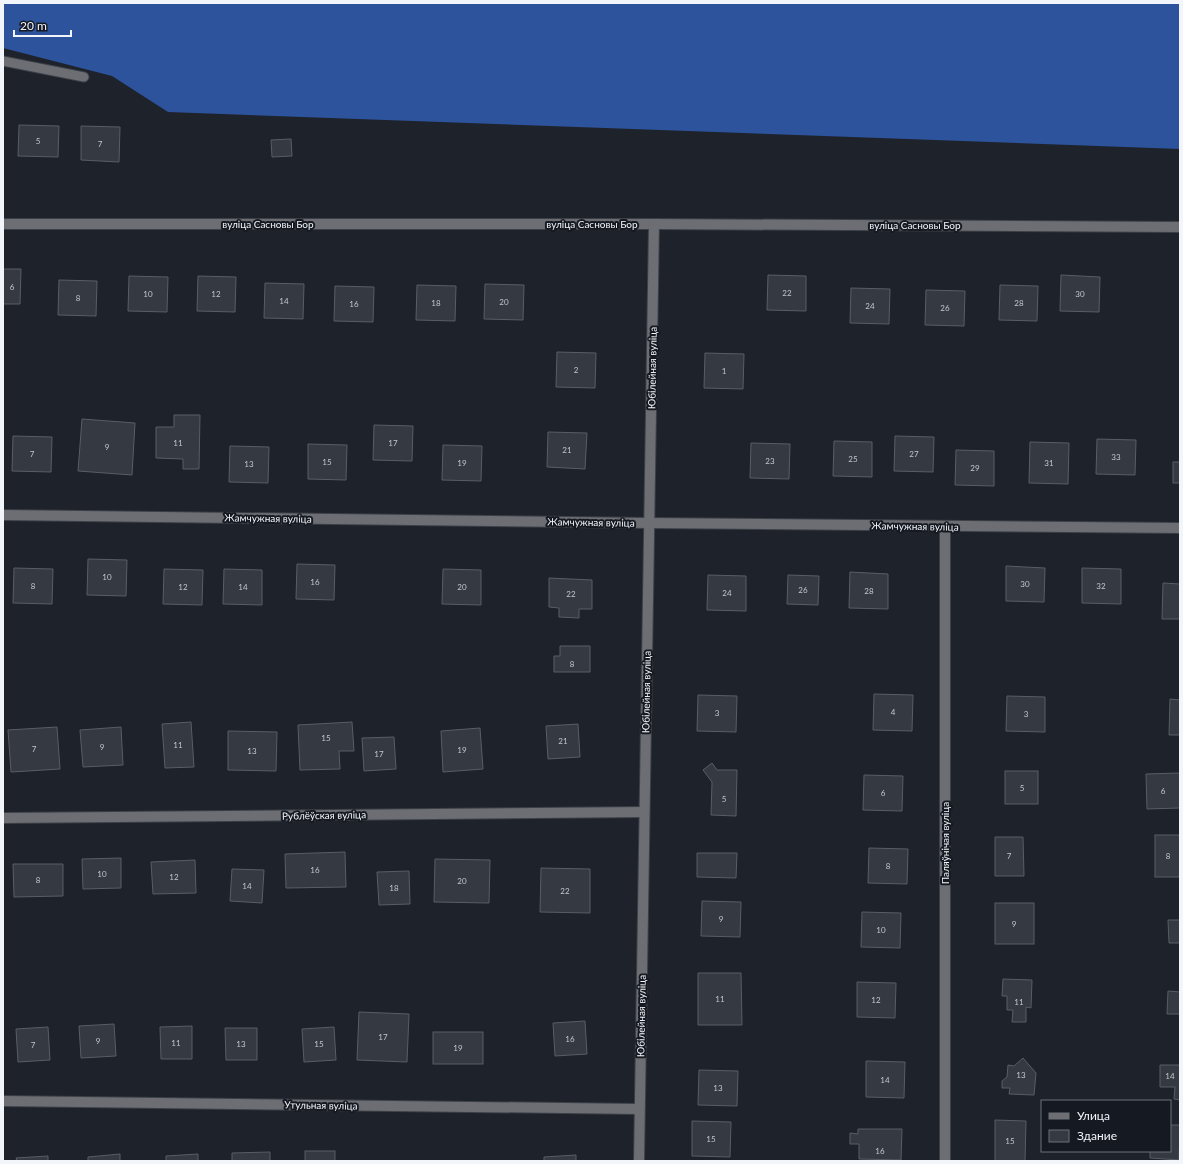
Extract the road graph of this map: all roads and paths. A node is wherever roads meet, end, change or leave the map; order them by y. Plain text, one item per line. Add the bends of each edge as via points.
1 (3, 61) edge
2 (84, 78) dead end
3 (3, 224) edge
4 (654, 224) junction
5 (1180, 226) edge
6 (3, 515) edge
7 (649, 523) junction
8 (945, 526) junction
9 (1180, 528) edge
10 (644, 812) junction
11 (3, 818) edge
12 (3, 1101) edge
13 (639, 1109) junction
14 (639, 1161) edge
15 (945, 1161) edge

1 - 2 lane
3 - 4 street, вуліца Сасновы Бор
4 - 5 street, вуліца Сасновы Бор
4 - 7 street, Юбілейная вуліца
6 - 7 street, Жамчужная вуліца
7 - 8 street, Жамчужная вуліца
7 - 10 street, Юбілейная вуліца
8 - 9 street, Жамчужная вуліца
8 - 15 street, Паляўнічая вуліца
10 - 11 street, Рублёўская вуліца
10 - 13 street, Юбілейная вуліца
12 - 13 street, Утульная вуліца
13 - 14 street, Юбілейная вуліца

